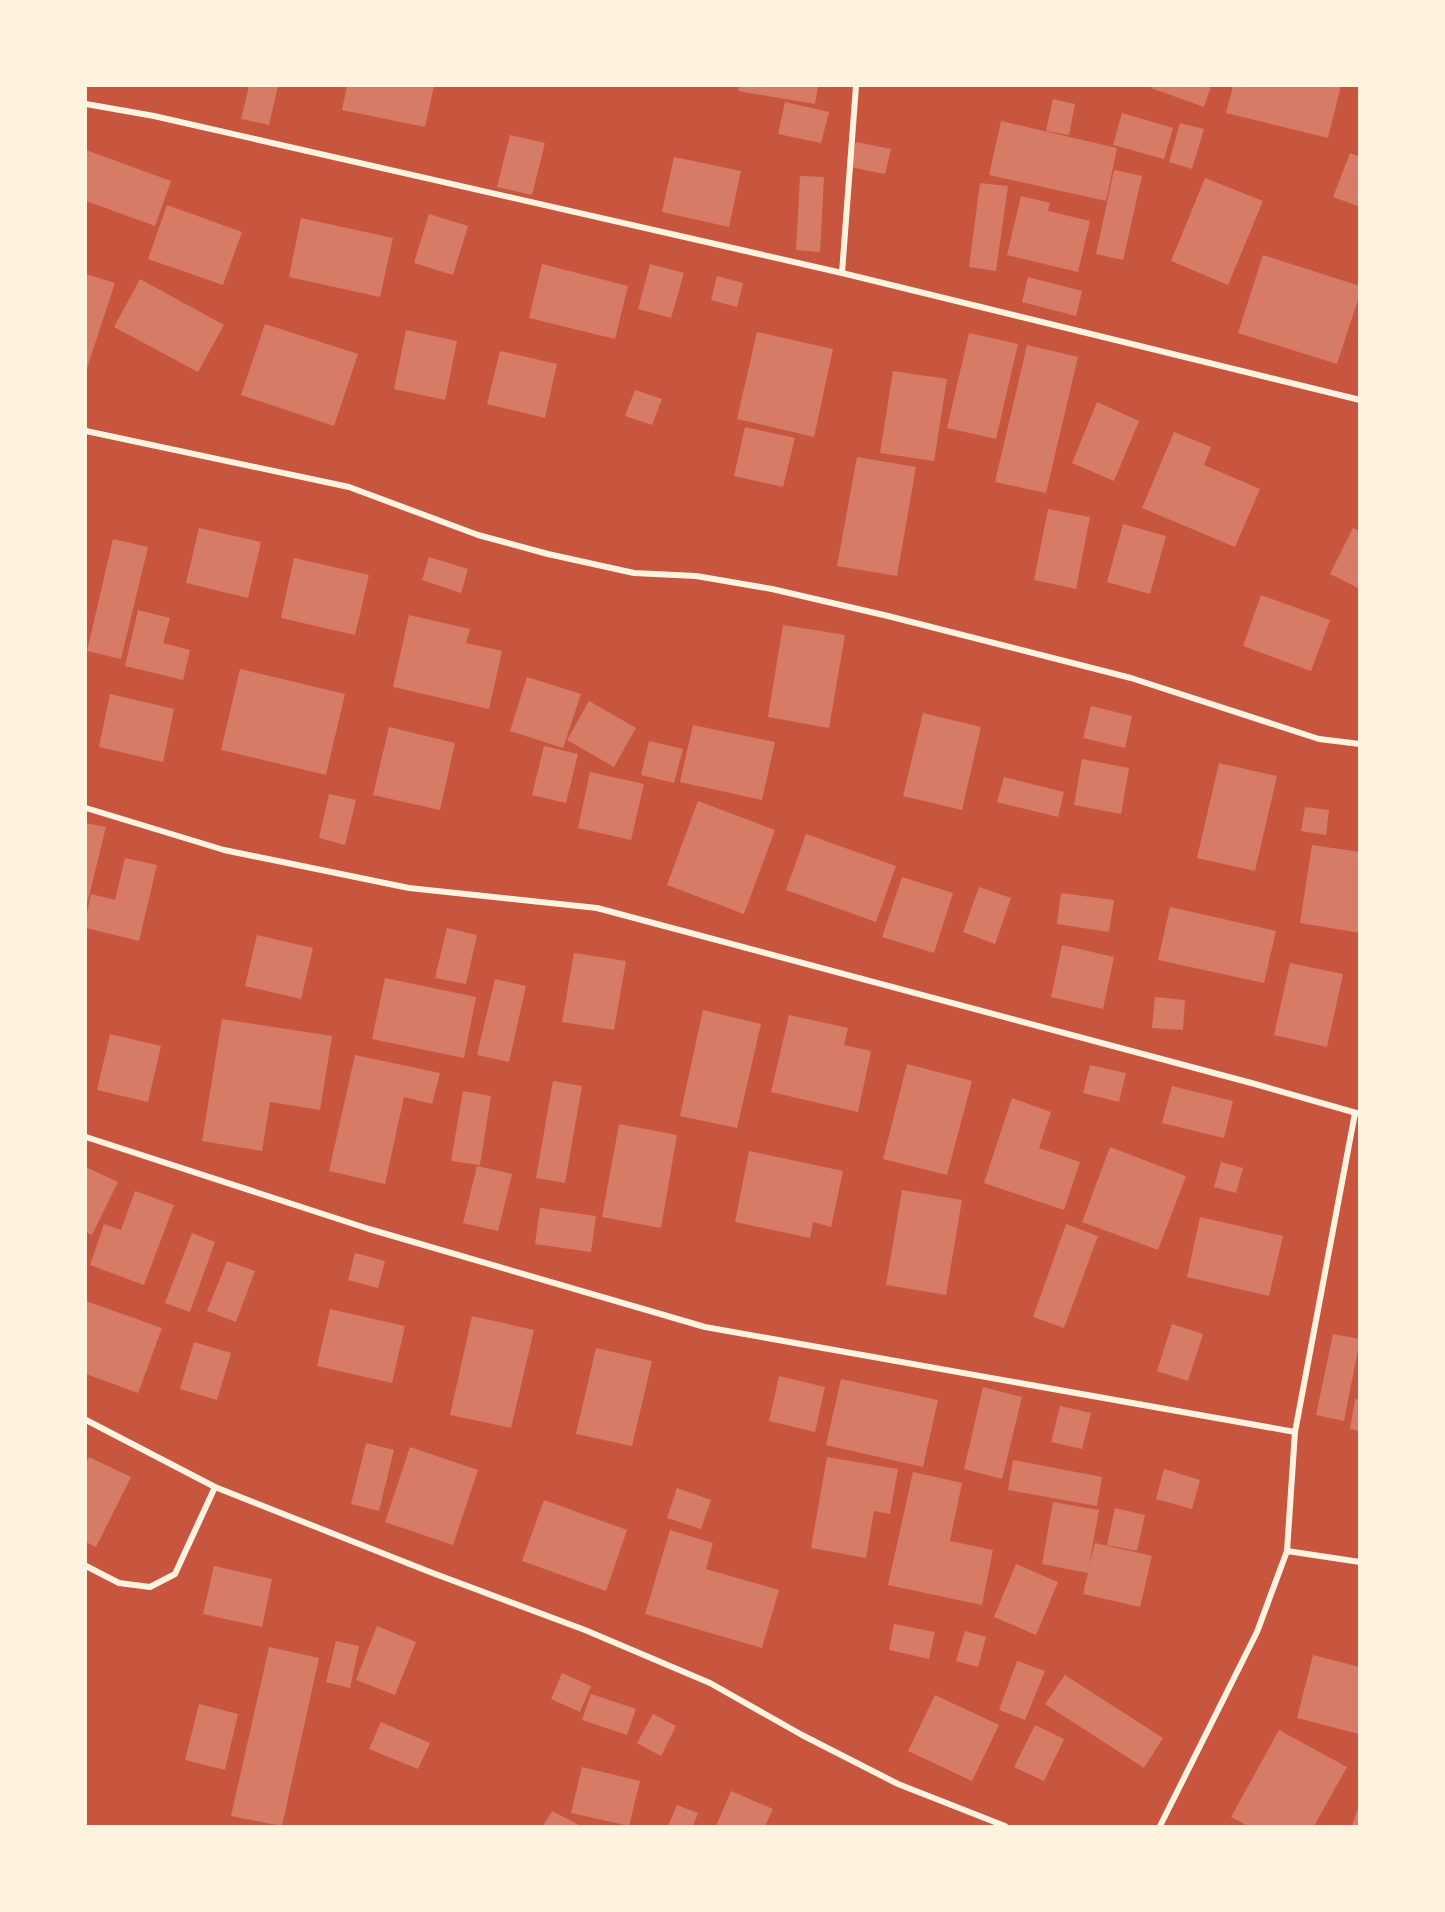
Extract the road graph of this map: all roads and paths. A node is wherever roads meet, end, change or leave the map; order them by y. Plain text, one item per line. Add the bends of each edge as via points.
1 (856, 86) edge
2 (86, 104) edge
3 (842, 273) junction
4 (1359, 400) edge
5 (86, 431) edge
6 (1359, 744) edge
7 (86, 808) edge
8 (1357, 1114) edge
9 (86, 1137) edge
10 (86, 1420) edge
11 (1295, 1432) junction
12 (215, 1487) junction
13 (1287, 1551) junction
14 (1359, 1562) edge
15 (86, 1566) edge
16 (1005, 1827) edge
17 (1160, 1827) edge

1 - 3 street
2 - 3 street via 154,116
3 - 4 street
5 - 6 street via 349,487 478,535 548,554 634,573 696,576 772,589 888,616 1131,678 1319,739
7 - 8 street via 224,850 409,888 597,908
8 - 11 street
9 - 11 street via 369,1229 705,1327
10 - 12 street
11 - 13 street
12 - 15 street via 175,1574 150,1587 119,1583
12 - 16 street via 585,1630 710,1683 898,1784
13 - 14 street
13 - 17 street via 1257,1632

